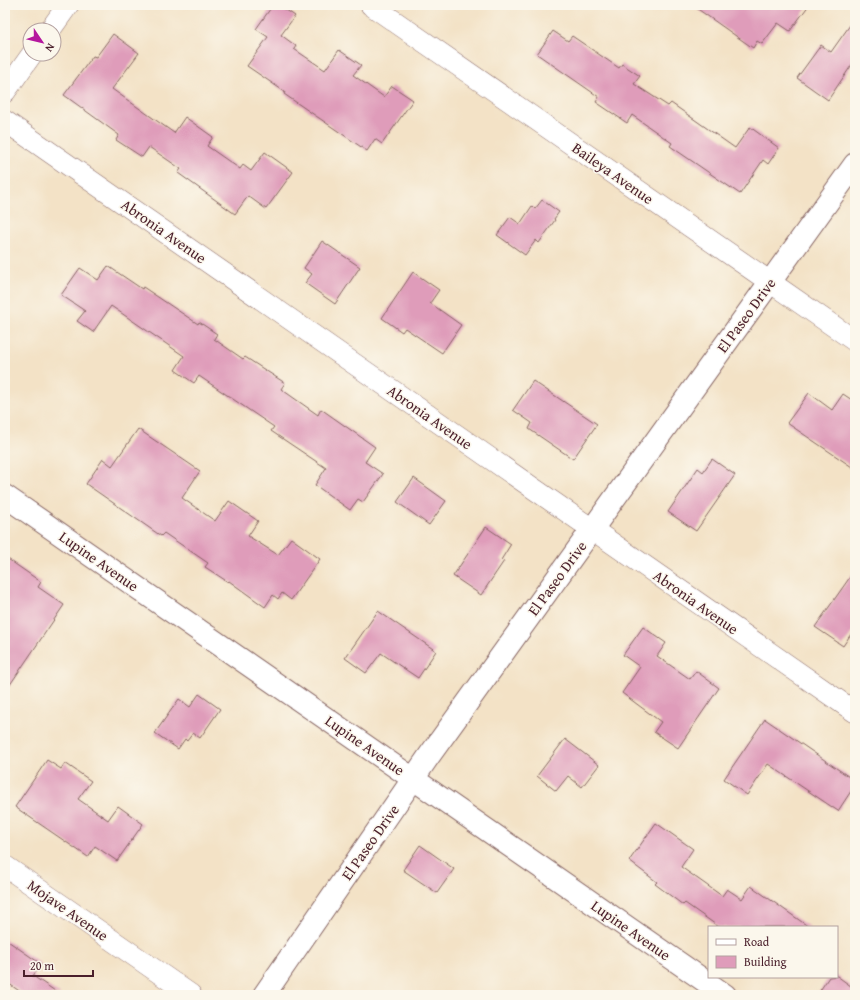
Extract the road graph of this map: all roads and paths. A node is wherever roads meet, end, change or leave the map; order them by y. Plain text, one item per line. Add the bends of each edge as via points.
1 (68, 5) edge
2 (371, 5) edge
3 (56, 22) edge
4 (26, 62) edge
5 (5, 92) edge
6 (5, 121) edge
7 (855, 164) edge
8 (770, 282) junction
9 (855, 341) edge
10 (5, 496) edge
11 (592, 530) junction
12 (855, 712) edge
13 (414, 778) junction
14 (5, 866) edge
15 (191, 995) edge
16 (264, 995) edge
17 (725, 995) edge

1 - 3 street
2 - 8 street, Baileya Avenue
4 - 5 street
6 - 11 street, Abronia Avenue
7 - 8 street, El Paseo Drive
8 - 9 street, Baileya Avenue
8 - 11 street, El Paseo Drive
10 - 13 street, Lupine Avenue
11 - 12 street, Abronia Avenue
11 - 13 street, El Paseo Drive
13 - 16 street, El Paseo Drive
13 - 17 street, Lupine Avenue
14 - 15 street, Mojave Avenue

